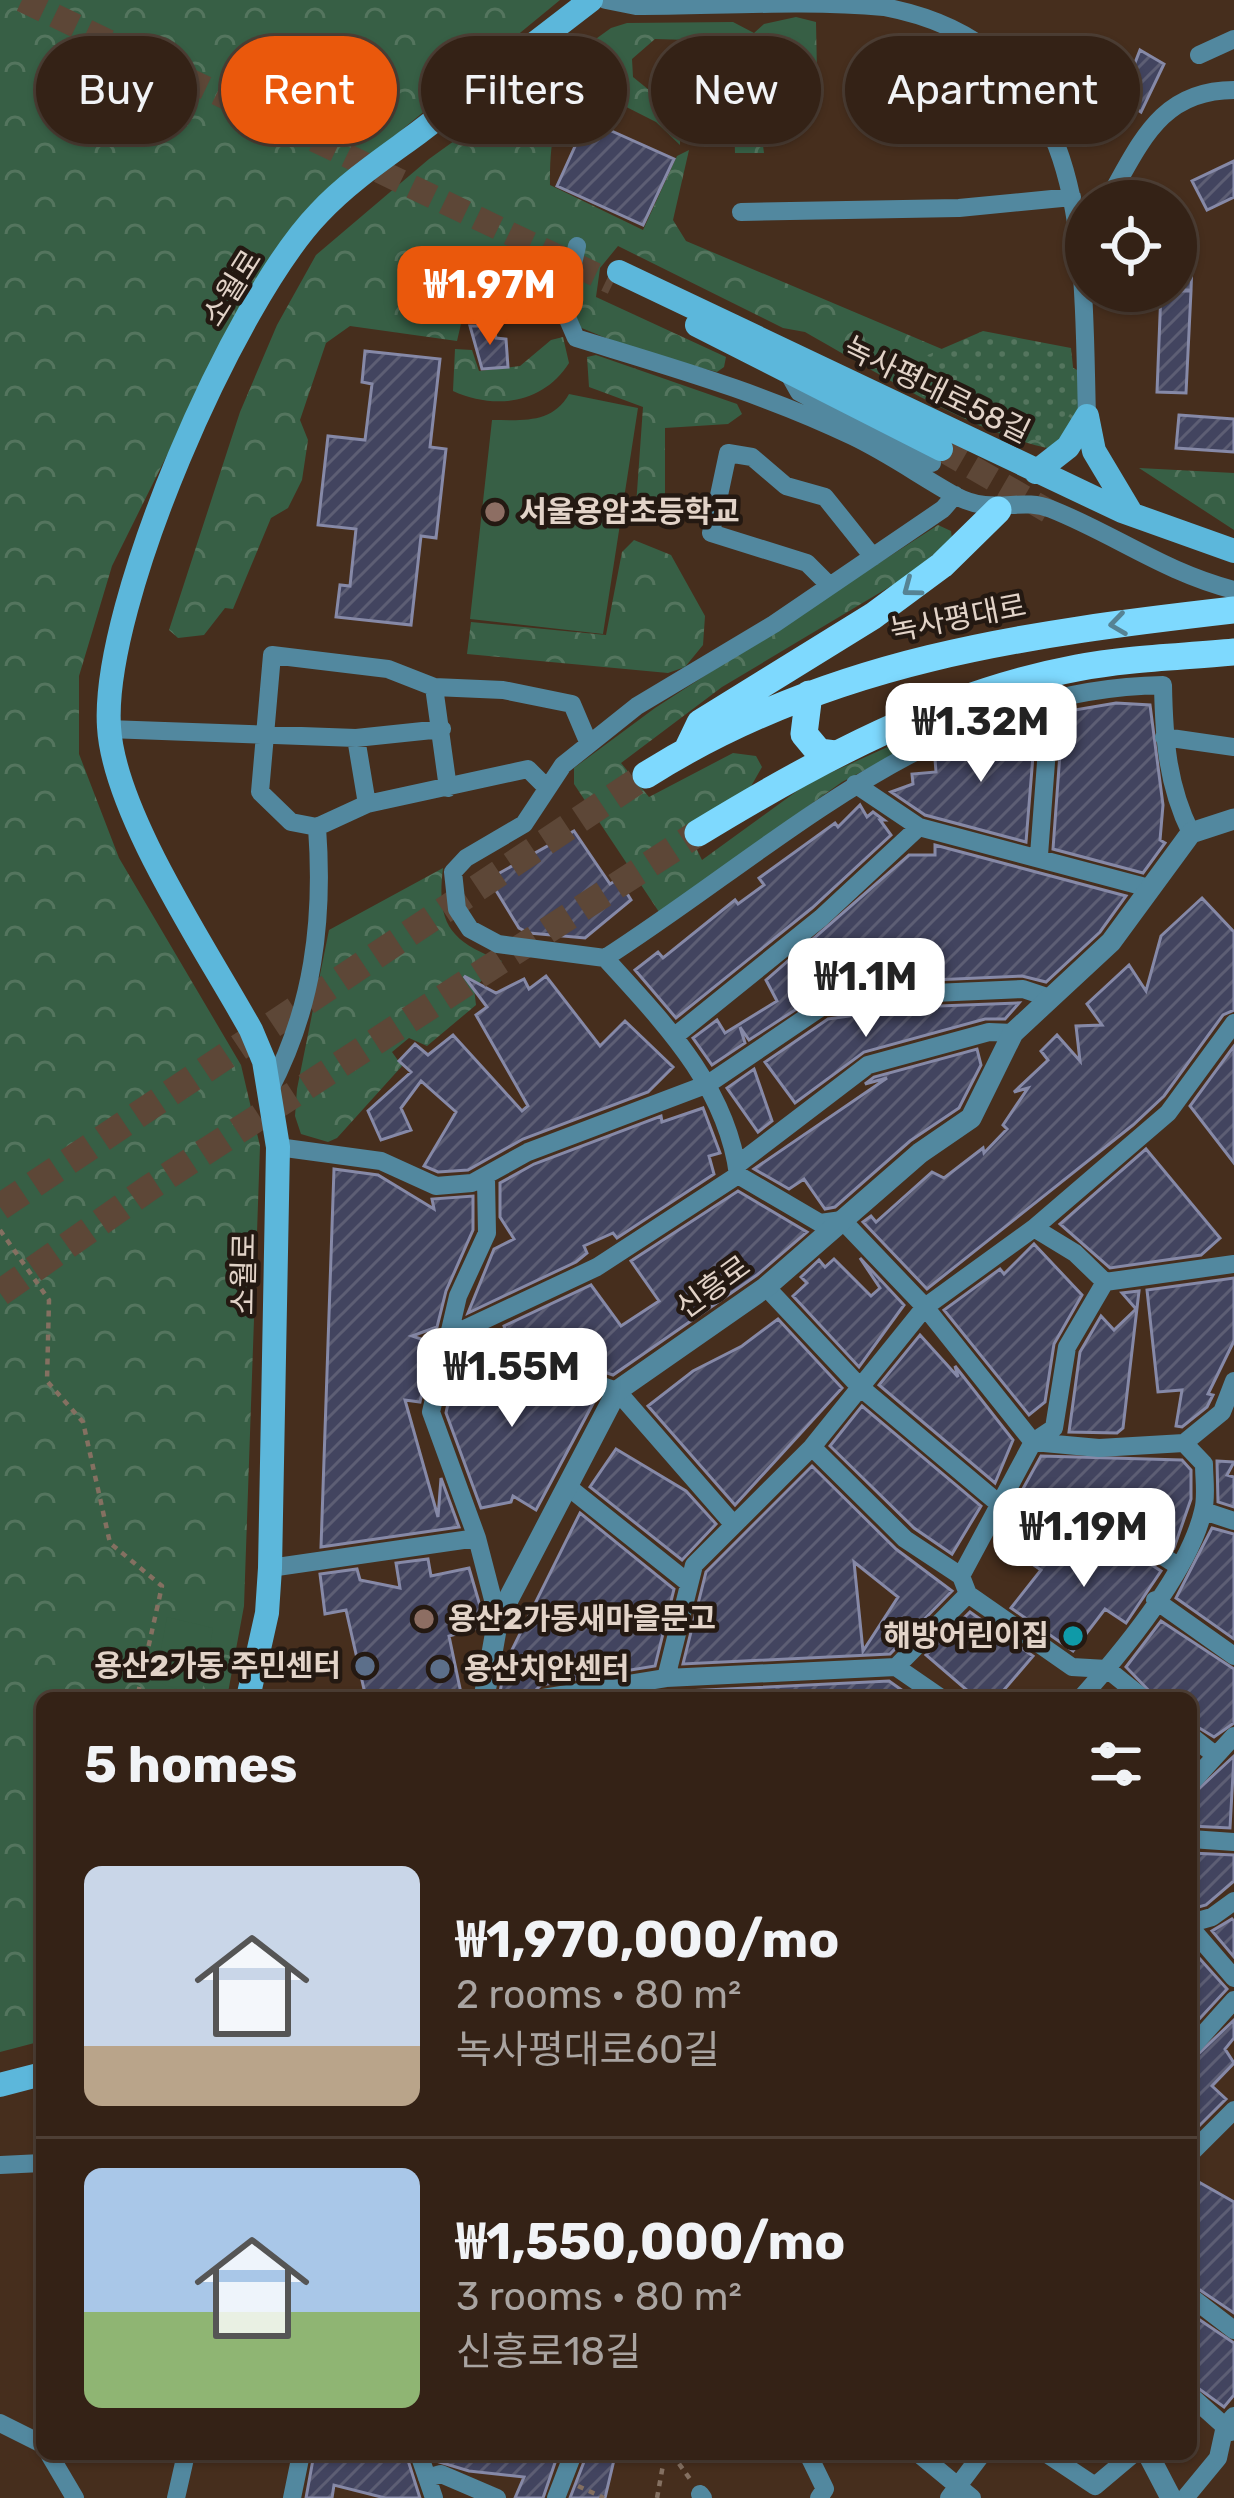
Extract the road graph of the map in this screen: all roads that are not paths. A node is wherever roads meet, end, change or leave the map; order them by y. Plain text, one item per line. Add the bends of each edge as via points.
1 (591, 0) edge
2 (606, 0) edge
3 (1234, 39) edge
4 (1199, 55) dead end
5 (1234, 89) edge
6 (1067, 180) edge
7 (1119, 180) edge
8 (1065, 197) edge
9 (741, 212) dead end
10 (577, 246) dead end
11 (1085, 312) edge
12 (790, 376) junction
13 (1087, 416) junction
14 (941, 449) tunnel mouth
15 (1036, 472) junction
16 (955, 495) junction
17 (998, 510) junction
18 (1132, 515) junction
19 (1234, 551) edge
20 (873, 556) junction
21 (829, 586) junction
22 (1234, 590) edge
23 (1234, 610) edge
24 (1234, 652) edge
25 (434, 687) junction
26 (808, 694) junction
27 (1051, 696) junction
28 (108, 729) junction
29 (442, 729) junction
30 (263, 733) junction
31 (1164, 737) junction
32 (356, 738) junction
33 (589, 744) junction
34 (1234, 747) edge
35 (688, 748) junction
36 (835, 754) junction
37 (646, 775) tunnel mouth
38 (855, 784) junction
39 (448, 788) junction
40 (547, 788) junction
41 (367, 804) junction
42 (1234, 819) edge
43 (317, 827) junction
44 (919, 827) junction
45 (698, 833) tunnel mouth
46 (1191, 833) junction
47 (1039, 855) junction
48 (1149, 888) junction
49 (605, 958) junction
50 (1050, 998) junction
51 (1234, 1023) edge
52 (1013, 1033) junction
53 (675, 1036) junction
54 (708, 1084) junction
55 (268, 1091) junction
56 (278, 1147) junction
57 (737, 1170) junction
58 (487, 1179) junction
59 (842, 1220) junction
60 (1034, 1228) junction
61 (1234, 1264) edge
62 (1105, 1282) junction
63 (766, 1287) junction
64 (925, 1307) junction
65 (452, 1334) junction
66 (1234, 1381) edge
67 (860, 1388) junction
68 (617, 1391) junction
69 (1228, 1414) edge
70 (1033, 1442) junction
71 (1184, 1443) junction
72 (812, 1447) junction
73 (567, 1486) junction
74 (999, 1501) junction
75 (1204, 1510) junction
76 (1234, 1521) edge
77 (734, 1525) junction
78 (477, 1538) junction
79 (1178, 1565) junction
80 (270, 1568) junction
81 (686, 1581) junction
82 (964, 1585) junction
83 (1155, 1600) junction
84 (498, 1619) junction
85 (1234, 1656) edge
86 (896, 1667) junction
87 (1106, 1670) junction
88 (666, 1678) junction
89 (249, 1692) edge
90 (259, 1692) edge
91 (485, 1692) edge
92 (580, 1692) edge
93 (931, 1692) edge
94 (1086, 1692) edge
95 (1135, 1692) edge
96 (1234, 1736) edge
97 (1197, 1741) edge
98 (1215, 1755) junction
99 (1197, 1776) edge
100 (1197, 1839) edge
101 (1234, 1842) edge
102 (1234, 1901) edge
103 (1197, 1923) edge
104 (1197, 1932) edge
105 (1234, 1978) edge
106 (1234, 2000) edge
107 (1197, 2041) edge
108 (36, 2076) edge
109 (0, 2085) edge
110 (36, 2089) edge
111 (0, 2098) edge
112 (1234, 2110) edge
113 (1197, 2147) edge
114 (36, 2164) edge
115 (0, 2165) edge
116 (1197, 2302) edge
117 (1234, 2330) edge
118 (1197, 2400) edge
119 (0, 2422) edge
120 (1231, 2426) edge
121 (36, 2441) edge
122 (53, 2460) edge
123 (185, 2460) edge
124 (300, 2460) edge
125 (421, 2460) edge
126 (571, 2460) edge
127 (811, 2460) edge
128 (926, 2460) edge
129 (979, 2460) edge
130 (1056, 2460) edge
131 (1126, 2460) edge
132 (1151, 2460) edge
133 (427, 2478) junction
134 (559, 2490) edge
135 (961, 2495) edge
136 (75, 2498) edge
137 (176, 2498) edge
138 (292, 2498) edge
139 (434, 2498) edge
140 (497, 2498) edge
141 (819, 2498) edge
142 (1171, 2498) edge
143 (1185, 2498) edge

1 - 28 main road, 소월로 via 339,193 241,322 143,548
2 - 6 street via 832,2 937,22 997,58 1048,115
3 - 4 street
5 - 7 street via 1212,90 1155,118
8 - 9 street via 958,208
10 - 16 street via 563,308 576,338 720,380 929,475
11 - 13 street
12 - 14 main road, 녹사평대로58길
12 - 15 main road, 녹사평대로58길 via 616,278
12 - 16 street via 800,392 938,466
13 - 15 main road via 1068,447
13 - 18 main road via 1106,478
15 - 18 main road, 녹사평대로58길
16 - 17 street
16 - 20 street
17 - 22 street via 1048,507 1175,574
17 -> 35 main road via 873,616 700,723
18 - 19 main road, 녹사평대로58길
20 - 21 street
20 - 21 street via 825,497 786,486 752,457 728,453 711,533 807,563
21 - 33 street
23 -> 26 main road, 녹사평대로 via 966,647
24 - 36 main road via 1013,682
25 - 29 street
25 - 30 street via 388,669 272,655
25 - 33 street via 572,704
26 - 35 main road, 녹사평대로
26 - 36 main road via 804,734 819,752
27 - 31 street via 1163,685
27 - 38 street via 988,715
27 - 47 street
28 - 30 street
28 - 55 main road, 소월로 via 136,821 251,1030
29 - 32 street
29 - 39 street
30 - 32 street
30 - 43 street via 260,792 291,822
31 - 34 street
31 - 46 street via 1175,801
32 - 41 street
33 - 40 street
35 - 37 main road, 녹사평대로
36 - 45 main road
38 - 44 street
38 - 49 street
39 - 40 street via 527,769
39 - 41 street
40 - 49 street via 524,824 453,872 457,909 470,929 498,944
41 - 43 street
42 - 46 street
43 - 55 street via 318,937 296,1040
44 - 47 street
44 - 53 street
46 - 48 street, 신흥로
47 - 48 street
48 - 50 street, 신흥로 via 1111,942
49 - 53 street
50 - 52 street, 신흥로
50 - 54 street via 1023,989 823,1006
51 - 60 street via 1168,1113
52 - 57 street via 989,1032 868,1065
52 - 59 street, 신흥로 via 971,1118
53 - 54 street
54 - 57 street
54 - 58 street via 528,1152
55 - 56 main road, 소월로
56 - 58 street via 381,1161 436,1186
56 - 80 main road, 소월로
57 - 59 street via 820,1223
57 - 65 street via 598,1267
58 - 65 street via 487,1233 458,1295
59 - 63 street, 신흥로
59 - 64 street
60 - 62 street
60 - 64 street
61 - 62 street
62 - 70 street via 1067,1347 1054,1428
63 - 67 street
63 - 68 street, 신흥로
64 - 67 street
64 - 70 street
65 - 68 street
65 - 78 street via 431,1412
66 - 69 street
67 - 72 street
67 - 74 street
68 - 73 street, 신흥로
68 - 77 street
69 - 71 street
70 - 71 street
70 - 74 street
71 - 75 street via 1204,1464
72 - 77 street
72 - 82 street
73 - 81 street
73 - 84 street, 신흥로
74 - 79 street via 1078,1552 1104,1518
74 - 82 street
75 - 76 street
75 - 79 street
77 - 81 street
78 - 80 street
78 - 84 street
79 - 83 street
80 - 89 main road, 소월로
80 - 90 main road, 소월로 via 274,1617
81 - 88 street
82 - 86 street
82 - 87 street via 1072,1667
83 - 85 street
83 - 87 street
84 - 91 street, 신흥로
86 - 88 street
86 - 93 street
87 - 94 street
87 - 95 street
88 - 92 street
96 - 98 street
97 - 98 street
98 - 99 street
100 - 101 street
102 - 103 street
104 - 105 street
106 - 107 street
108 - 109 main road
110 - 111 main road
112 - 113 street
114 - 115 street
116 - 117 street
118 - 120 street
119 - 121 street
120 - 143 street via 1218,2458
122 - 136 street
123 - 137 street
124 - 138 street
125 - 133 street
126 - 134 street
127 - 141 street via 825,2489
128 - 135 street
129 - 135 street
130 - 131 street via 1095,2486
132 - 142 street
133 - 139 street
133 - 140 street via 441,2474

